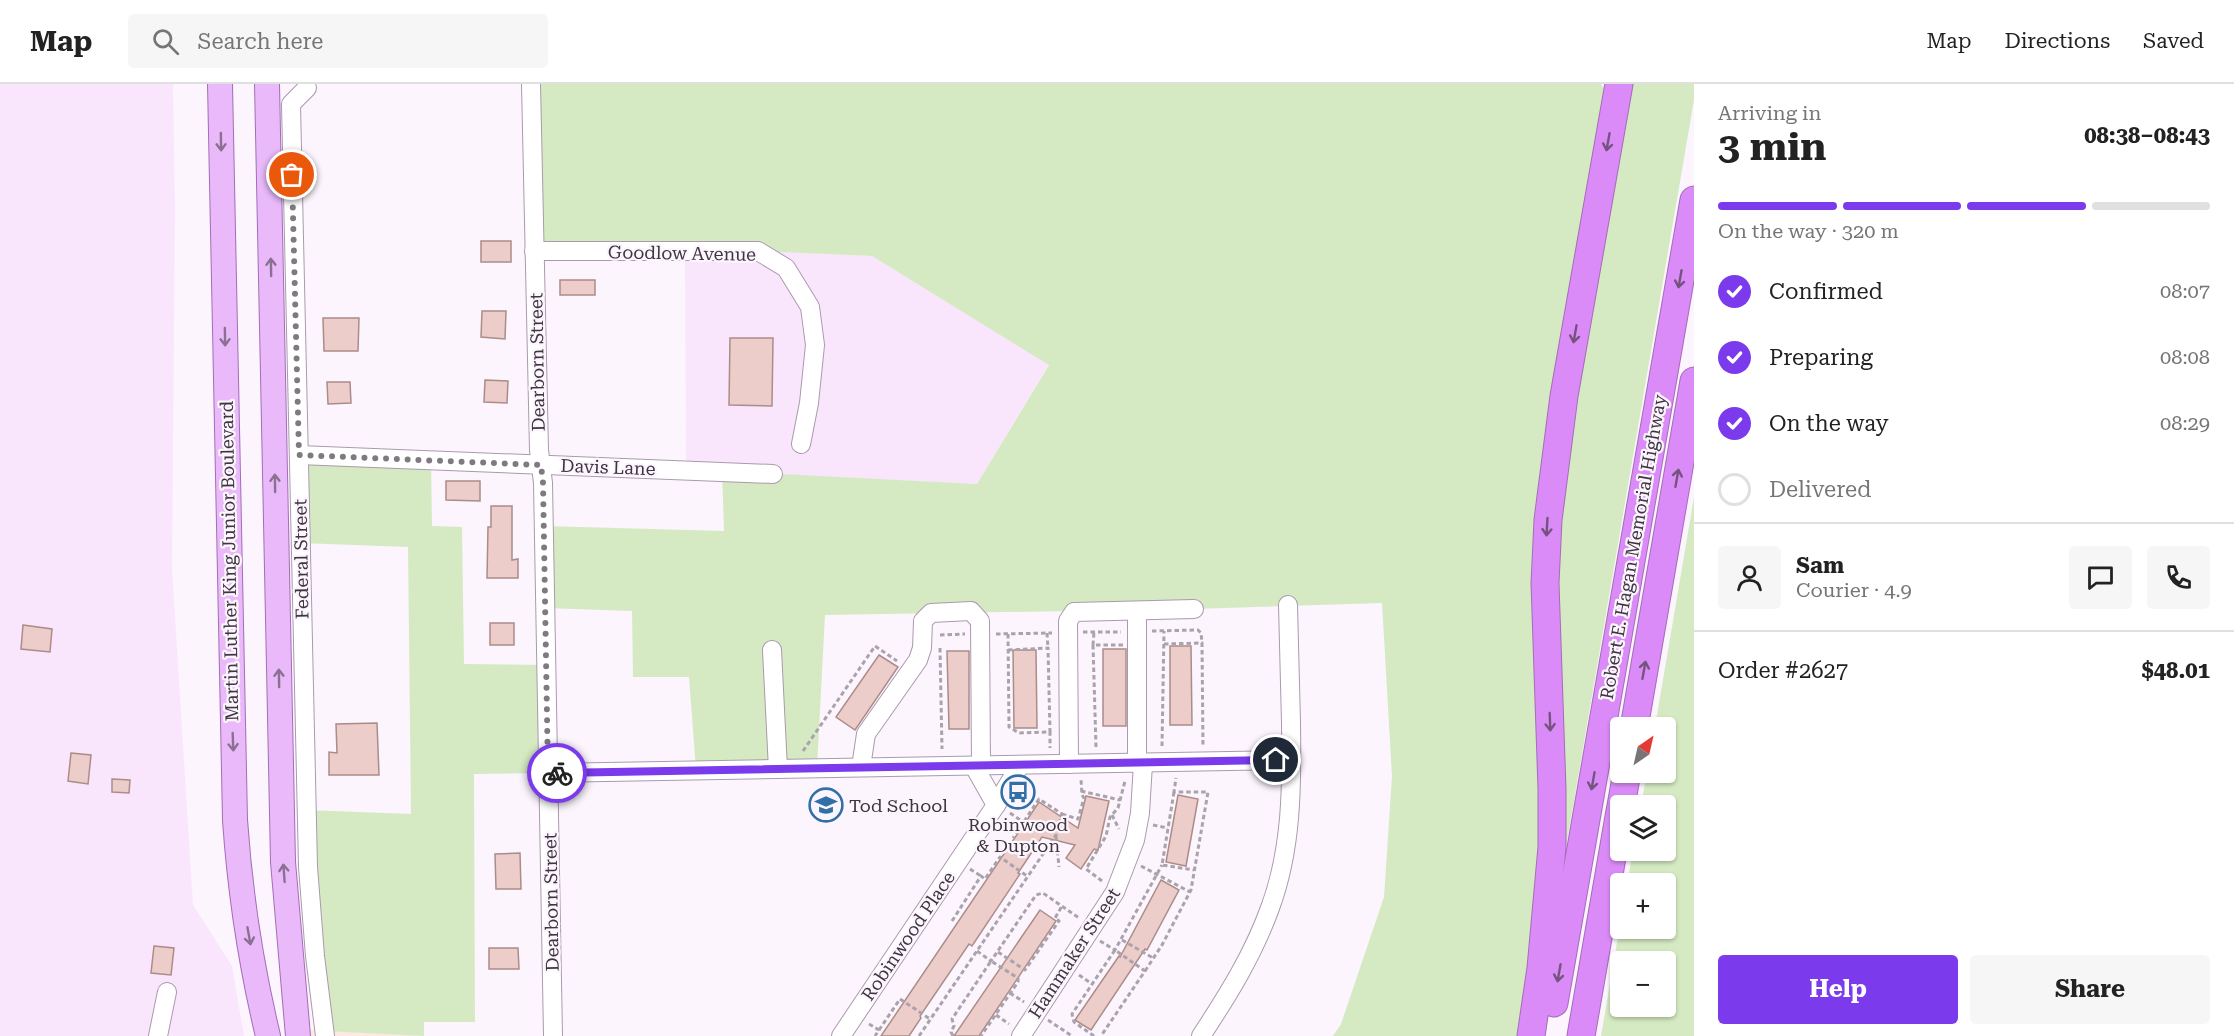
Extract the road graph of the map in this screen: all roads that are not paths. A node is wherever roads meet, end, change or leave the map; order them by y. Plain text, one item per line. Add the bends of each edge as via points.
1 (220, 84) edge
2 (267, 84) edge
3 (531, 84) edge
4 (1618, 84) edge
5 (307, 88) dead end
6 (1694, 200) edge
7 (534, 251) junction
8 (1694, 381) edge
9 (801, 444) dead end
10 (299, 455) junction
11 (541, 465) junction
12 (773, 474) dead end
13 (1288, 605) dead end
14 (1194, 609) dead end
15 (1137, 610) junction
16 (772, 650) dead end
17 (1636, 717) edge
18 (1291, 760) junction
19 (1020, 765) junction
20 (977, 766) junction
21 (861, 767) junction
22 (1136, 768) junction
23 (778, 769) junction
24 (1075, 771) junction
25 (548, 774) junction
26 (996, 805) junction
27 (1611, 861) edge
28 (167, 992) dead end
29 (158, 1036) edge
30 (268, 1036) edge
31 (298, 1036) edge
32 (326, 1036) edge
33 (553, 1036) edge
34 (841, 1036) edge
35 (1021, 1036) edge
36 (1201, 1036) edge
37 (1531, 1036) edge
38 (1548, 1036) edge
39 (1581, 1036) edge

1 -> 30 main road, Martin Luther King Junior Boulevard via 235,820 244,912
31 -> 2 main road via 283,862
3 - 7 street, Dearborn Street
4 -> 37 highway via 1566,385 1548,520 1545,583 1552,847
5 - 10 street, Federal Street via 291,105
6 -> 38 highway, Robert E. Hagan Memorial Highway
7 - 9 street, Goodlow Avenue via 758,251 786,268 810,307 815,345
7 - 11 street, Dearborn Street
17 -> 8 highway, Robert E. Hagan Memorial Highway
10 - 11 street, Davis Lane
10 - 32 street, Federal Street via 308,867
11 - 12 street, Davis Lane
11 - 25 street, Dearborn Street
13 - 18 street
14 - 15 street
15 - 22 street, Hammaker Street via 1132,638
15 - 24 street via 1074,612 1068,621
16 - 23 street
18 - 22 street via 1162,763
18 - 36 street via 1290,811 1274,898 1241,975
19 - 20 street
19 - 24 street
19 - 26 street, Robinwood Place
20 - 21 street
20 - 21 street via 980,621 971,611 931,613 923,621 918,660 866,734
20 - 26 street
21 - 23 street
22 - 24 street via 1096,764
22 - 35 street, Hammaker Street via 1140,813 1135,840 1115,892
23 - 25 street
25 - 33 street, Dearborn Street
26 - 34 street, Robinwood Place
27 - 39 highway
28 - 29 street

